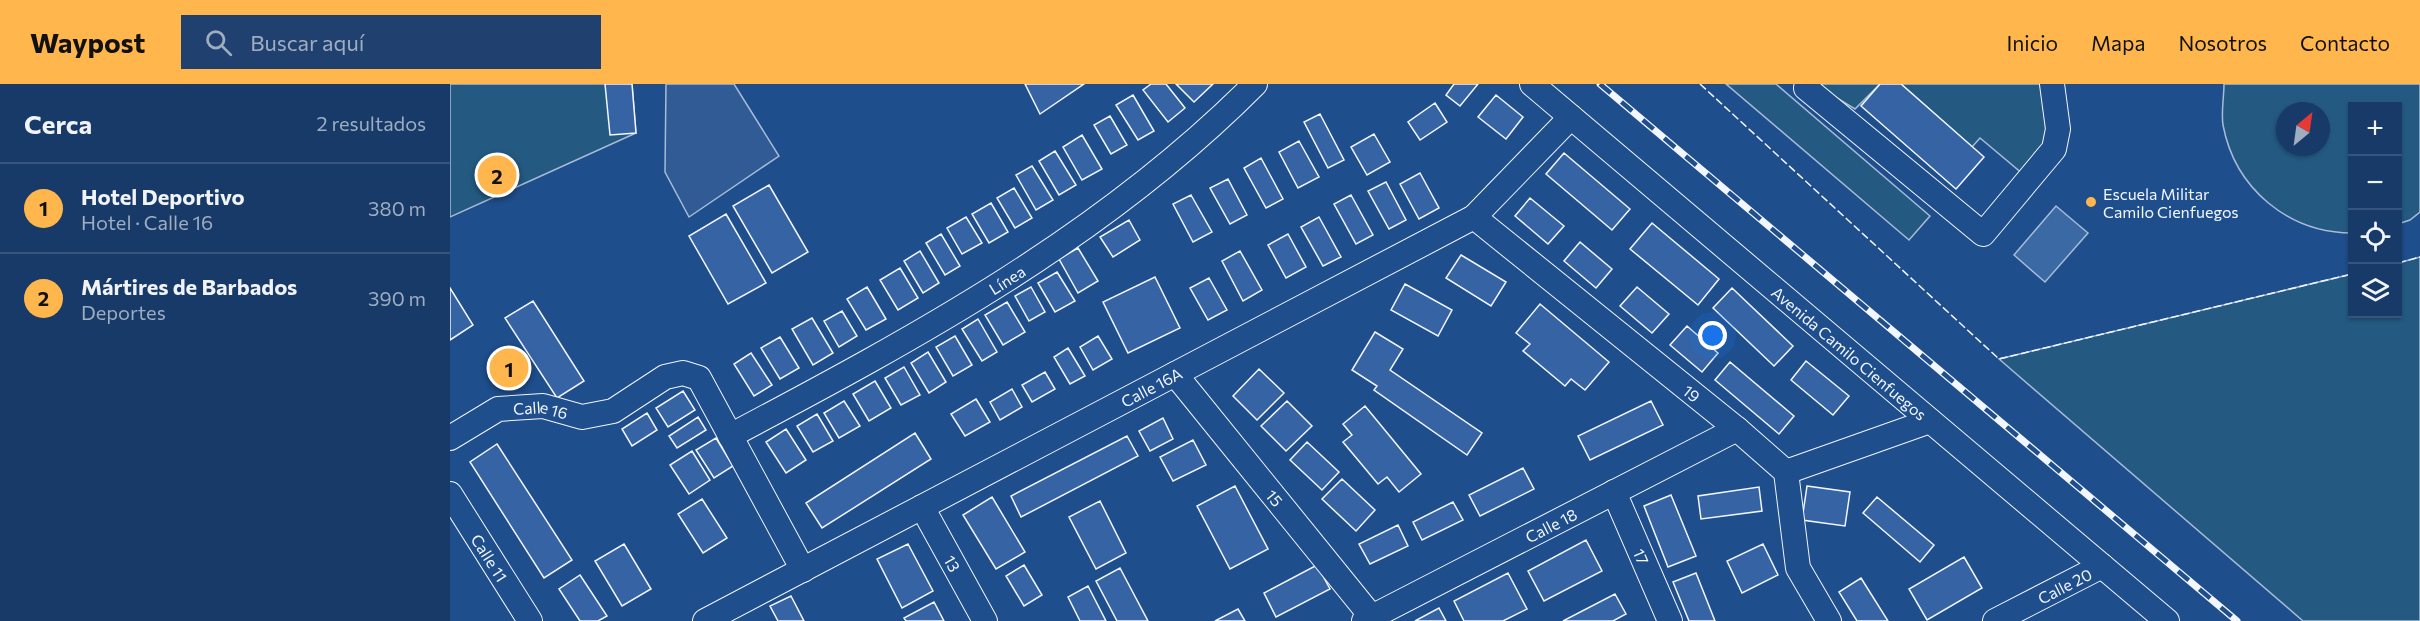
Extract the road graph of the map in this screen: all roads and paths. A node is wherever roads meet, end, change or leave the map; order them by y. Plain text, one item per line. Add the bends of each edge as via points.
1 (1255, 84) edge
2 (1532, 84) edge
3 (2052, 84) edge
4 (1805, 85) edge
5 (1571, 117) junction
6 (1474, 217) junction
7 (1175, 374) junction
8 (1930, 421) junction
9 (1737, 429) junction
10 (730, 436) junction
11 (450, 438) edge
12 (1786, 472) junction
13 (1614, 492) junction
14 (450, 494) edge
15 (922, 507) junction
16 (2102, 566) junction
17 (803, 570) junction
18 (745, 612) edge
19 (1371, 620) edge
20 (530, 621) edge
21 (705, 621) edge
22 (985, 621) edge
23 (1670, 621) edge
24 (1829, 621) edge
25 (1995, 621) edge
26 (2167, 621) edge

1 - 10 street, Línea via 1168,165 1074,236 984,296 883,355
2 - 5 street, Avenida Camilo Cienfuegos
3 - 4 street via 2058,129 2054,149 1983,234
5 - 6 street, Calle 16A
5 - 8 street, Avenida Camilo Cienfuegos
6 - 7 street, Calle 16A
6 - 9 street, 19
7 - 15 street, Calle 16A
7 - 19 street, 15
8 - 12 street
8 - 16 street, Avenida Camilo Cienfuegos
9 - 12 street, 19
9 - 13 street, Calle 18
10 - 11 street, Calle 16 via 699,378 683,373 665,377 613,411 582,417 543,406 498,409
10 - 17 street
12 - 24 street via 1798,568
13 - 19 street, Calle 18
13 - 23 street, 17
14 - 20 street, Calle 11
15 - 17 street, Calle 16A
15 - 22 street, 13
16 - 25 street, Calle 20
16 - 26 street, Avenida Camilo Cienfuegos
17 - 18 street, Calle 16A
18 - 21 street, Calle 16A

